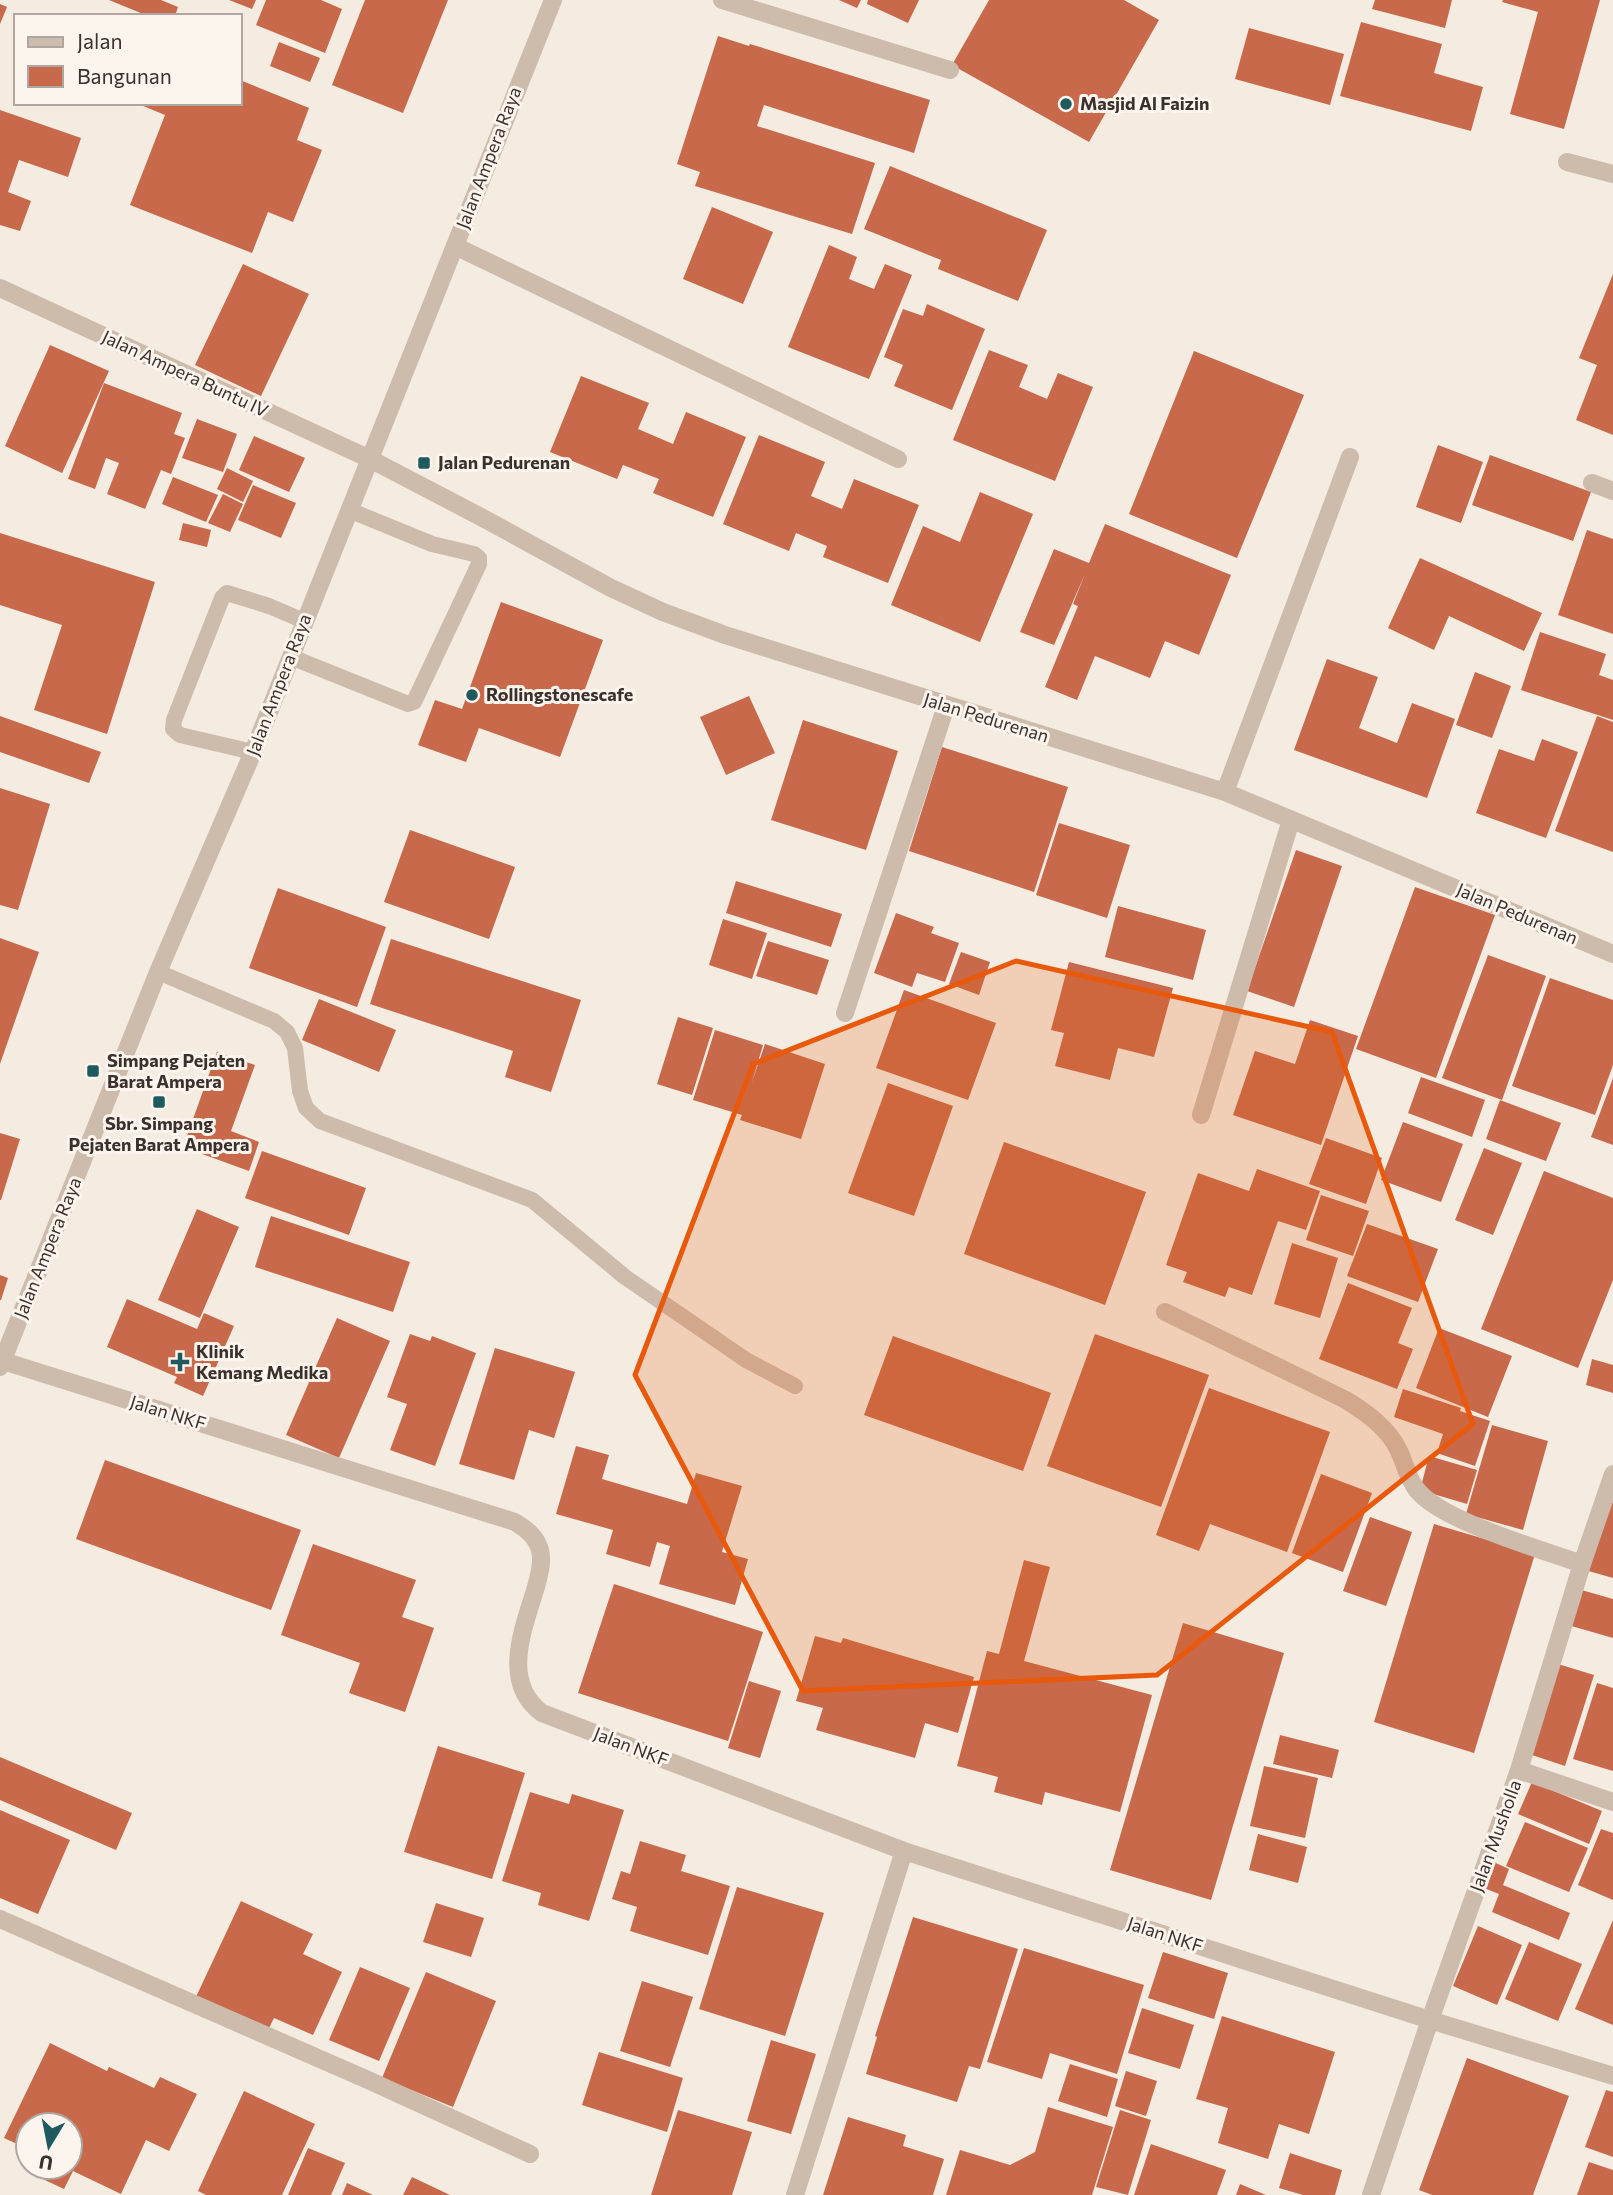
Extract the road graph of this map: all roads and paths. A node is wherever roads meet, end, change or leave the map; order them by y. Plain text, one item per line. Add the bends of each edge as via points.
1 (553, 0) edge
2 (722, 0) edge
3 (950, 70) dead end
4 (1567, 162) dead end
5 (1613, 174) edge
6 (455, 246) junction
7 (0, 288) edge
8 (1350, 457) dead end
9 (898, 458) dead end
10 (370, 459) junction
11 (1592, 483) dead end
12 (1613, 491) edge
13 (349, 510) junction
14 (304, 621) junction
15 (291, 657) junction
16 (946, 706) junction
17 (253, 752) junction
18 (1225, 792) junction
19 (1291, 820) junction
20 (1613, 954) edge
21 (158, 972) junction
22 (845, 1013) dead end
23 (1201, 1115) dead end
24 (1165, 1312) dead end
25 (1, 1364) edge
26 (795, 1386) dead end
27 (1613, 1474) edge
28 (1582, 1564) junction
29 (1519, 1770) junction
30 (1613, 1802) edge
31 (904, 1851) junction
32 (0, 1919) edge
33 (1430, 2020) junction
34 (1613, 2076) edge
35 (530, 2154) dead end
36 (795, 2195) edge
37 (1371, 2195) edge

1 - 6 street, Jalan Ampera Raya
2 - 3 street
4 - 5 street
6 - 9 street
6 - 10 street, Jalan Ampera Raya
7 - 10 street, Jalan Ampera Buntu IV
8 - 18 street
10 - 13 street, Jalan Ampera Raya
10 - 16 street, Jalan Pedurenan via 663,612
11 - 12 street
13 - 14 street, Jalan Ampera Raya
13 - 15 lane via 432,544 474,554 479,564 414,702 374,692
14 - 15 street, Jalan Ampera Raya
14 - 17 lane via 227,593 178,708 173,729 180,735
15 - 17 street, Jalan Ampera Raya
16 - 18 street, Jalan Pedurenan
16 - 22 street
17 - 21 street, Jalan Ampera Raya
18 - 19 street, Jalan Pedurenan
19 - 20 street, Jalan Pedurenan
19 - 23 street
21 - 25 street, Jalan Ampera Raya
21 - 26 lane via 274,1021 287,1032 295,1048 306,1108 320,1121 532,1200 625,1277 746,1360
24 - 28 street via 1366,1412 1398,1449 1417,1490 1450,1515
25 - 31 street, Jalan NKF via 515,1522 528,1530 541,1552 541,1569 517,1660 520,1682 532,1705 542,1713
27 - 28 street, Jalan Musholla
28 - 29 street, Jalan Musholla
29 - 30 street
29 - 33 street, Jalan Musholla
31 - 33 street, Jalan NKF
31 - 36 street
32 - 35 street
33 - 34 street, Jalan NKF
33 - 37 street, Jalan Musholla

